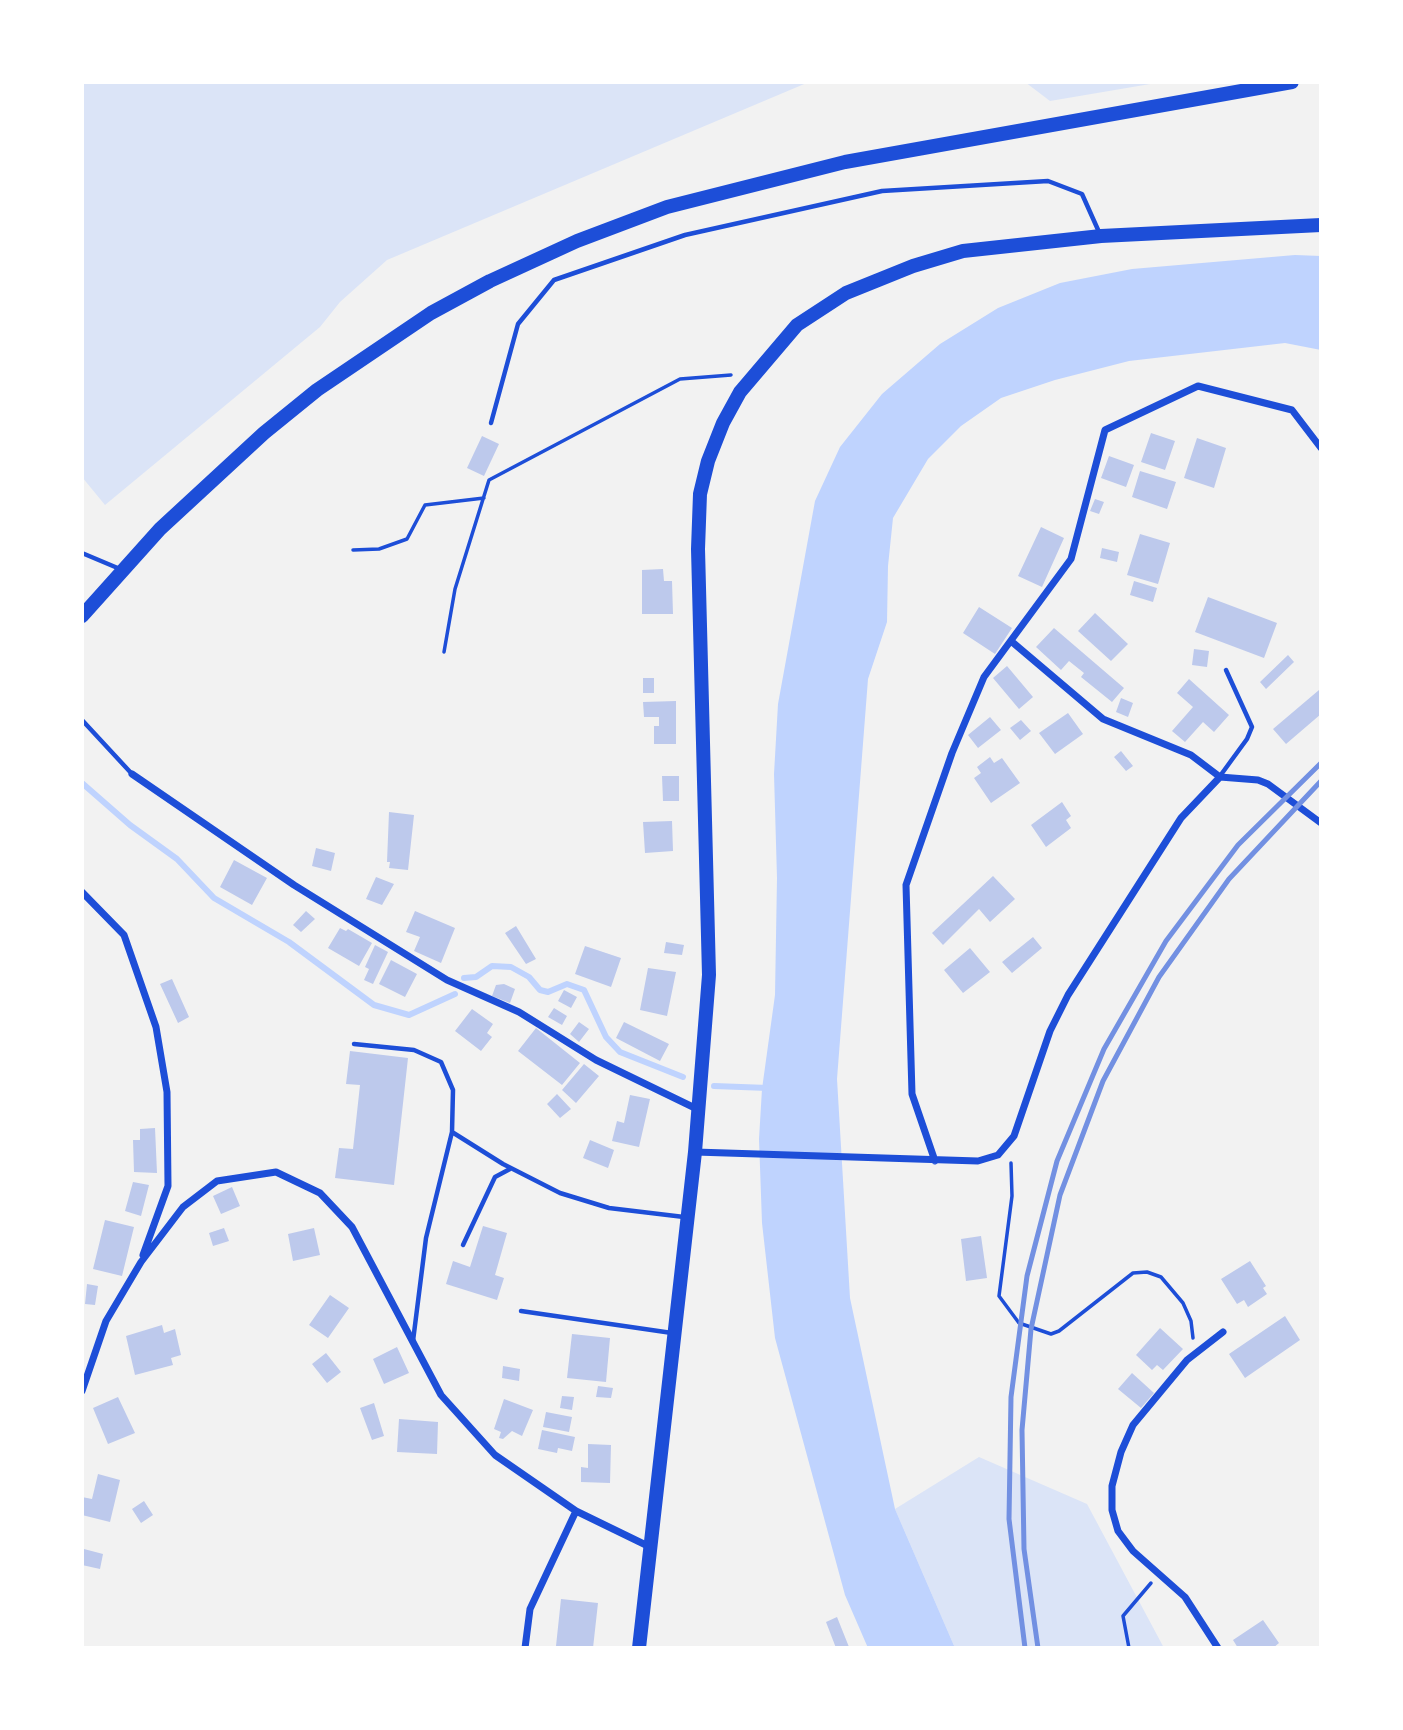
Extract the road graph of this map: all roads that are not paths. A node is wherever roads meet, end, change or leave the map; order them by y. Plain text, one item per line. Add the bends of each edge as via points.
1 (1292, 82) edge
2 (1321, 225) edge
3 (1101, 236) junction
4 (491, 423) dead end
5 (1321, 448) edge
6 (82, 553) edge
7 (122, 570) junction
8 (82, 616) edge
9 (1011, 641) junction
10 (1226, 670) dead end
11 (82, 720) edge
12 (132, 774) joint
13 (1220, 777) junction
14 (1318, 820) edge
15 (82, 892) edge
16 (354, 1044) dead end
17 (697, 1109) junction
18 (452, 1132) junction
19 (695, 1152) junction
20 (935, 1161) junction
21 (511, 1168) junction
22 (686, 1217) junction
23 (463, 1245) dead end
24 (141, 1262) junction
25 (521, 1311) dead end
26 (1223, 1332) dead end
27 (673, 1334) junction
28 (413, 1346) junction
29 (82, 1391) edge
30 (576, 1511) junction
31 (650, 1548) junction
32 (525, 1648) edge
33 (639, 1648) edge
34 (1218, 1648) edge

1 - 7 main road via 845,162 667,207 577,241 490,281 374,349 317,390 216,476
2 - 3 main road
3 - 4 lane via 1082,194 1048,181 882,191 685,234 554,280 518,324
3 - 17 main road via 963,251 846,293 797,326 754,373 723,423 700,494 709,975
5 - 9 street via 1292,410 1198,386 1105,430 1071,559
6 - 7 lane
7 - 8 main road
9 - 13 street via 1103,719 1191,755
9 - 20 street via 984,677 951,753 906,885 912,1094
10 - 13 lane via 1252,727
11 - 12 lane
12 - 17 street via 294,885 447,980 519,1012 596,1060
13 - 14 street via 1268,784
13 - 20 street via 1181,818 1068,995 1050,1031 1014,1136 998,1155 978,1161
15 - 24 street via 124,935 156,1027 167,1092 168,1186
16 - 18 lane via 414,1050 441,1062 453,1090
17 - 19 main road
18 - 21 lane
18 - 28 lane via 426,1238
19 - 20 street
19 - 22 main road
21 - 22 lane via 561,1193 608,1208
21 - 23 lane via 495,1177
22 - 27 main road
24 - 28 street via 183,1207 217,1181 276,1172 320,1194 352,1227
24 - 29 street via 106,1321
25 - 27 lane
26 - 34 street via 1192,1356 1133,1425 1112,1486 1118,1531 1133,1551 1185,1597
27 - 31 main road
28 - 30 street via 441,1395 495,1455
30 - 31 street
30 - 32 street via 530,1609
31 - 33 main road

